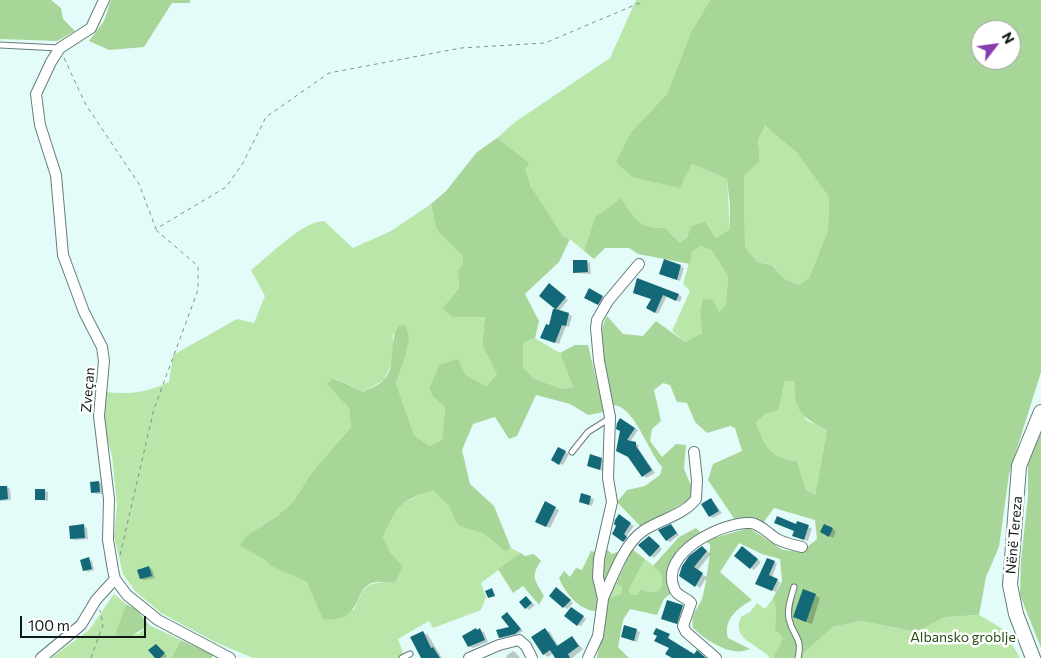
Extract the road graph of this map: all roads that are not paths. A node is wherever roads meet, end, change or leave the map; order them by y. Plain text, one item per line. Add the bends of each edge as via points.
1 (104, 0) edge
2 (0, 45) edge
3 (60, 48) junction
4 (639, 264) dead end
5 (1041, 412) edge
6 (610, 417) junction
7 (572, 452) dead end
8 (694, 452) dead end
9 (802, 547) dead end
10 (115, 579) junction
11 (794, 587) dead end
12 (603, 598) junction
13 (410, 654) dead end
14 (41, 658) edge
15 (230, 658) edge
16 (402, 658) edge
17 (469, 658) edge
18 (532, 658) edge
19 (588, 658) edge
20 (716, 658) edge
21 (798, 658) edge
22 (1034, 658) edge

1 - 3 street via 91,28
2 - 3 lane
3 - 10 street, Zveçan via 40,82 37,104 40,125 56,175 63,255 84,312 102,348 104,361 99,416 108,499 108,540
4 - 6 street via 608,301 597,320 599,361
5 - 22 main road, Nënë Tereza via 1019,466 1010,585 1016,614
6 - 7 lane via 588,432
6 - 12 street via 608,478 612,502 600,550 598,577
8 - 12 street via 696,499 687,508 641,532 619,563
9 - 20 street via 787,544 753,523 739,524 693,543 679,558 672,585 691,603 684,626 686,632
10 - 14 street via 96,600 81,625
10 - 15 street, Zveçan via 127,595 158,620
11 - 21 lane via 788,608 790,622 801,646
12 - 19 street via 598,636
13 - 16 lane
17 - 18 street via 520,640

